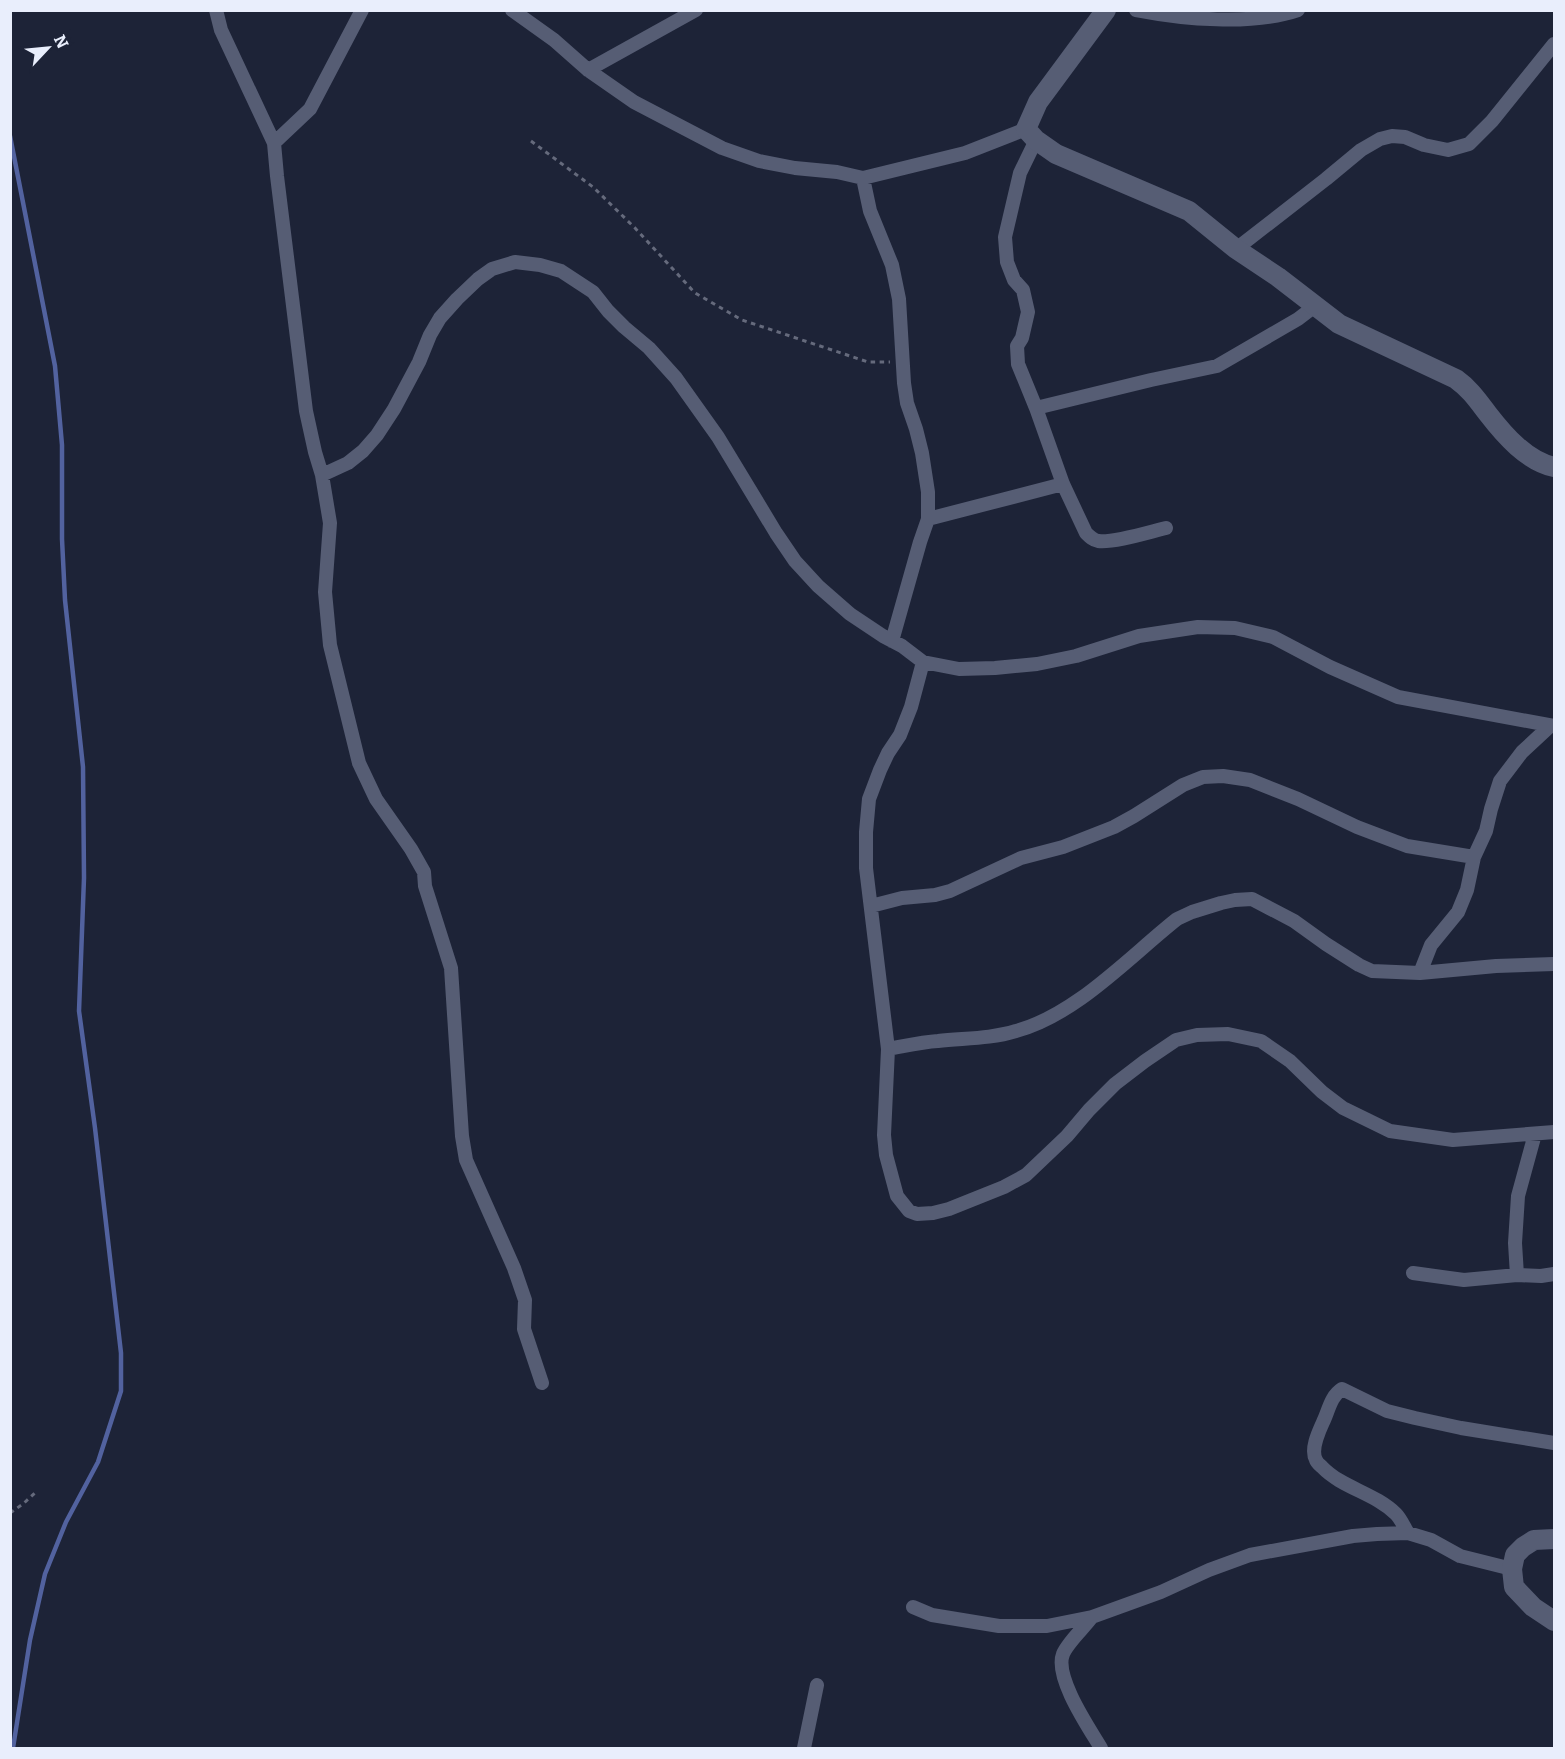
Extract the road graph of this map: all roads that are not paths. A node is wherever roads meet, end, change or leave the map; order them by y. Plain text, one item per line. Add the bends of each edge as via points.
1 (216, 10) edge
2 (362, 10) edge
3 (512, 10) edge
4 (696, 10) edge
5 (1106, 10) edge
6 (1136, 10) edge
7 (1298, 10) edge
8 (1218, 15) edge
9 (1554, 44) edge
10 (588, 70) junction
11 (1031, 134) junction
12 (274, 143) junction
13 (863, 178) junction
14 (1236, 249) junction
15 (1315, 306) junction
16 (1036, 408) junction
17 (1554, 467) edge
18 (322, 475) junction
19 (1063, 484) junction
20 (928, 519) junction
21 (1166, 528) dead end
22 (892, 641) junction
23 (923, 662) junction
24 (1552, 726) edge
25 (1474, 857) junction
26 (871, 906) junction
27 (1554, 964) edge
28 (1420, 973) junction
29 (888, 1049) junction
30 (1554, 1132) edge
31 (1535, 1134) junction
32 (1413, 1273) dead end
33 (1554, 1274) edge
34 (1517, 1275) junction
35 (542, 1383) dead end
36 (1554, 1443) edge
37 (1408, 1533) junction
38 (1554, 1539) edge
39 (1512, 1569) junction
40 (914, 1607) dead end
41 (1092, 1617) junction
42 (1554, 1621) edge
43 (817, 1684) dead end
44 (804, 1749) edge
45 (1101, 1749) edge

1 - 12 street via 221,30
2 - 12 street via 310,109
3 - 10 street
4 - 10 street
5 - 11 main road via 1038,102
6 - 8 street via 1170,17
7 - 8 street via 1271,16
9 - 14 street via 1469,144 1448,150 1405,137 1380,139
10 - 13 street via 634,102 722,148 759,161
11 - 13 street
11 - 14 main road via 1056,154 1189,211
11 - 16 street via 1005,237 1007,262 1023,290 1028,312 1017,346 1018,364
12 - 18 street via 306,411
13 - 20 street via 870,211 897,288 904,383 922,453
14 - 15 main road
15 - 16 street via 1217,366
15 - 17 main road via 1339,324 1461,383 1518,447
16 - 19 street
18 - 22 street via 348,463 377,435 435,327 478,279 492,269 515,262 561,271 593,291 676,378 718,437 795,561 850,614
18 - 35 street via 330,522 325,592 330,645 352,738 359,764 376,799 424,872 452,968 466,1160 525,1300 524,1329
19 - 20 street
19 - 21 street via 1091,539 1116,539
20 - 22 street
22 - 23 street
23 - 24 street via 959,669 1037,664 1139,636 1198,627 1234,628 1274,637 1398,697
23 - 26 street via 900,735 884,761 869,799 866,868
24 - 25 street via 1522,753 1500,781
25 - 26 street via 1407,846 1250,780 1213,776 1183,785 1114,827 1063,847 1020,858 950,891
25 - 28 street via 1458,912 1431,945
26 - 29 street
27 - 28 street
28 - 29 street via 1372,971 1268,906 1252,899 1235,900 1178,920 1086,994 1034,1024 1015,1032
29 - 31 street via 886,1155 897,1196 909,1211 917,1214 949,1209 1026,1174 1115,1084 1176,1040 1197,1035 1228,1034 1261,1041 1343,1108 1389,1131 1453,1140
30 - 31 street
31 - 34 street via 1518,1196
32 - 34 street via 1464,1280
33 - 34 street
36 - 37 street via 1415,1418 1388,1411 1342,1389 1338,1391 1318,1433 1316,1460 1327,1472 1396,1514
37 - 39 street via 1460,1556
37 - 41 street via 1353,1536 1250,1555
38 - 39 main road via 1534,1540 1523,1547 1515,1555
39 - 42 main road via 1515,1587 1533,1607
40 - 41 street via 932,1615 999,1626 1047,1626
41 - 45 street via 1064,1651 1061,1662 1074,1701
43 - 44 street

